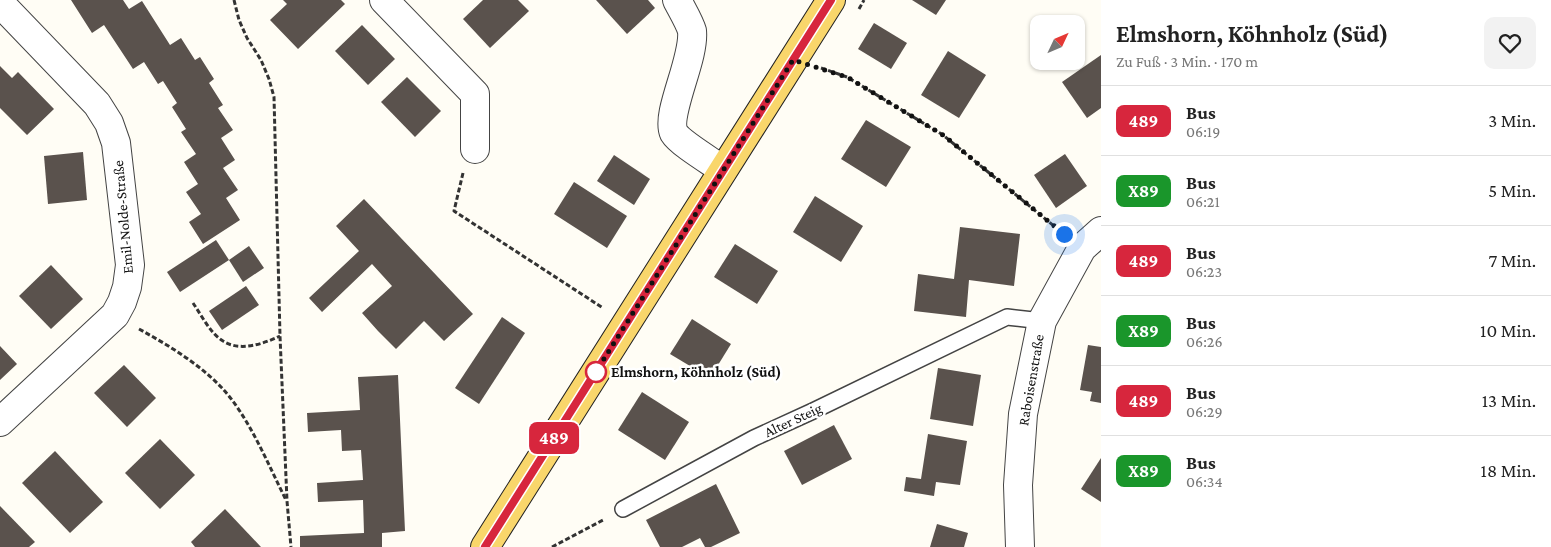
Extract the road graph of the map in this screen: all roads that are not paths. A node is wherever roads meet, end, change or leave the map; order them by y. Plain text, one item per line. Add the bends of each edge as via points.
1 (384, 0) edge
2 (677, 0) edge
3 (831, 0) edge
4 (0, 2) edge
5 (475, 149) road end
6 (723, 170) junction
7 (1092, 240) edge
8 (1042, 321) junction
9 (0, 422) edge
10 (624, 509) road end
11 (485, 547) edge
12 (1020, 547) edge

1 - 5 street via 475,94
2 - 6 street via 692,31 689,59 672,116 674,132
3 - 6 main road
4 - 9 street, Emil-Nolde-Straße via 97,104 109,123 116,142 130,266 127,287 115,315
6 - 11 main road
7 - 8 street, Raboisenstraße
8 - 10 lane, Alter Steig via 1006,317 754,438
8 - 12 street, Raboisenstraße via 1023,414 1018,486

